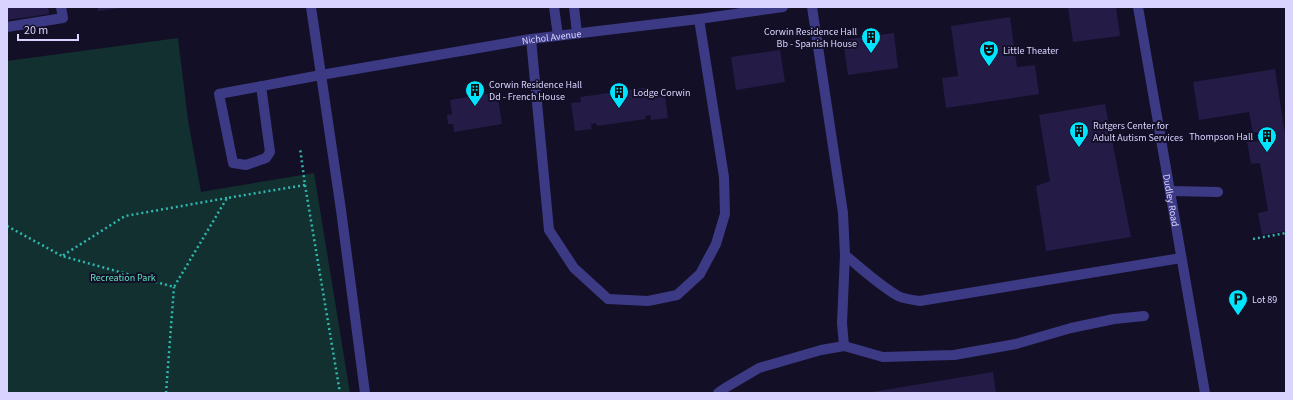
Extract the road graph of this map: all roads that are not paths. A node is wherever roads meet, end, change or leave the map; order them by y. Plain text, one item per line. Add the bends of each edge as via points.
1 (61, 7) edge
2 (311, 7) edge
3 (554, 7) edge
4 (574, 7) edge
5 (783, 7) edge
6 (812, 7) edge
7 (1138, 7) edge
8 (698, 19) junction
9 (7, 27) edge
10 (577, 33) junction
11 (558, 36) junction
12 (531, 39) junction
13 (321, 75) junction
14 (261, 86) junction
15 (1170, 191) junction
16 (1218, 192) dead end
17 (845, 255) junction
18 (1181, 258) junction
19 (1144, 316) dead end
20 (844, 346) junction
21 (365, 393) edge
22 (718, 393) edge
23 (1205, 393) edge

1 - 9 street via 63,18
2 - 13 street
3 - 11 street
4 - 10 street
5 - 8 street, Nichol Avenue
6 - 17 street via 843,213
7 - 15 street, Dudley Road
8 - 10 street, Nichol Avenue
8 - 12 street via 724,177 725,214 716,244 700,274 677,295 648,301 608,299 574,268 550,230
10 - 11 street, Nichol Avenue
11 - 12 street, Nichol Avenue
12 - 13 street, Nichol Avenue
13 - 14 street, Nichol Avenue
13 - 21 street
14 - 14 street, Nichol Avenue via 219,94 233,163 246,165 266,158 270,152
15 - 16 street
15 - 18 street, Dudley Road
17 - 18 street via 899,296 920,301
17 - 20 street via 842,323
18 - 23 street, Dudley Road
19 - 20 street via 1114,319 1016,344 954,355 883,357
20 - 22 street via 759,368

